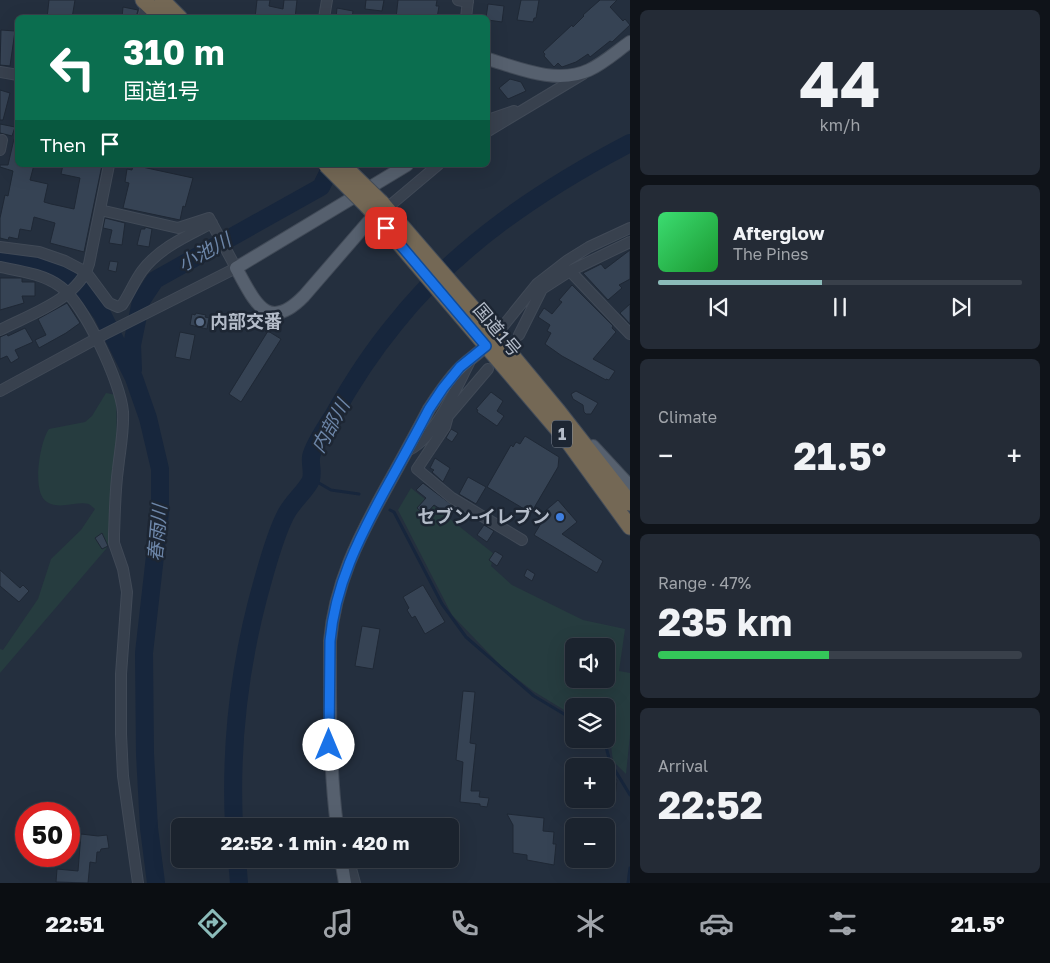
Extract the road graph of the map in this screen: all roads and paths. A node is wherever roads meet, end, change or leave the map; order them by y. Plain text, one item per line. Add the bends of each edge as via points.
1 (162, 0) edge
2 (327, 0) edge
3 (464, 0) edge
4 (145, 5) edge
5 (158, 15) edge
6 (177, 15) edge
7 (324, 15) edge
8 (466, 15) edge
9 (630, 42) edge
10 (490, 60) edge
11 (598, 64) junction
12 (0, 72) edge
13 (15, 75) edge
14 (532, 106) junction
15 (490, 119) edge
16 (490, 130) edge
17 (109, 167) edge
18 (328, 167) edge
19 (345, 167) edge
20 (403, 167) edge
21 (436, 167) edge
22 (100, 210) junction
23 (382, 213) junction
24 (212, 224) junction
25 (630, 228) edge
26 (630, 242) edge
27 (0, 247) edge
28 (233, 263) junction
29 (0, 267) edge
30 (570, 271) junction
31 (85, 275) junction
32 (540, 287) junction
33 (70, 292) junction
34 (0, 330) edge
35 (630, 334) edge
36 (486, 335) junction
37 (519, 335) dead end
38 (100, 337) junction
39 (471, 359) junction
40 (488, 369) dead end
41 (0, 390) edge
42 (559, 412) junction
43 (446, 415) junction
44 (406, 451) junction
45 (630, 486) edge
46 (630, 504) edge
47 (630, 528) edge
48 (522, 540) dead end
49 (335, 818) edge
50 (342, 868) edge
51 (350, 868) edge
52 (138, 883) edge
53 (345, 883) edge
54 (355, 883) edge

1 - 6 highway
2 - 7 street
3 - 8 street
4 - 5 highway
9 - 11 main road
10 - 11 main road via 546,75 574,74
11 - 14 street
12 - 13 street
14 - 15 street
14 - 16 street
17 - 22 street
18 - 23 highway, 国道1号 / 1, bridge
19 - 23 highway, 国道1号 / 1, bridge
20 - 28 main road
21 - 23 street
22 - 24 street via 178,228 209,218
22 - 31 street
23 - 28 main road via 295,306 285,311 272,313 258,306
23 - 36 highway, 国道1号 / 1
24 - 28 street
24 - 31 street via 156,256 118,307 109,303
25 - 32 street via 568,260
26 - 30 street
27 - 31 street via 47,254 66,261
28 - 38 street
29 - 33 street via 50,280
30 - 32 street
30 - 35 street
31 - 33 street
32 - 36 street
32 - 37 street
33 - 34 street
33 - 38 street
36 - 39 main road
36 - 42 highway, 国道1号 / 1
36 - 47 highway, 国道1号 / 1
38 - 41 street
38 - 52 street via 117,383 123,414 114,542 127,592 121,674 121,734 123,776
39 - 43 street
39 - 44 main road via 443,388
40 - 43 street
42 - 45 main road
42 - 46 highway, 国道1号 / 1
43 - 44 street via 415,448
43 - 48 street via 446,427 417,469 452,498
44 - 49 main road via 358,540 335,605 330,641 329,745
50 - 53 main road
51 - 54 street

